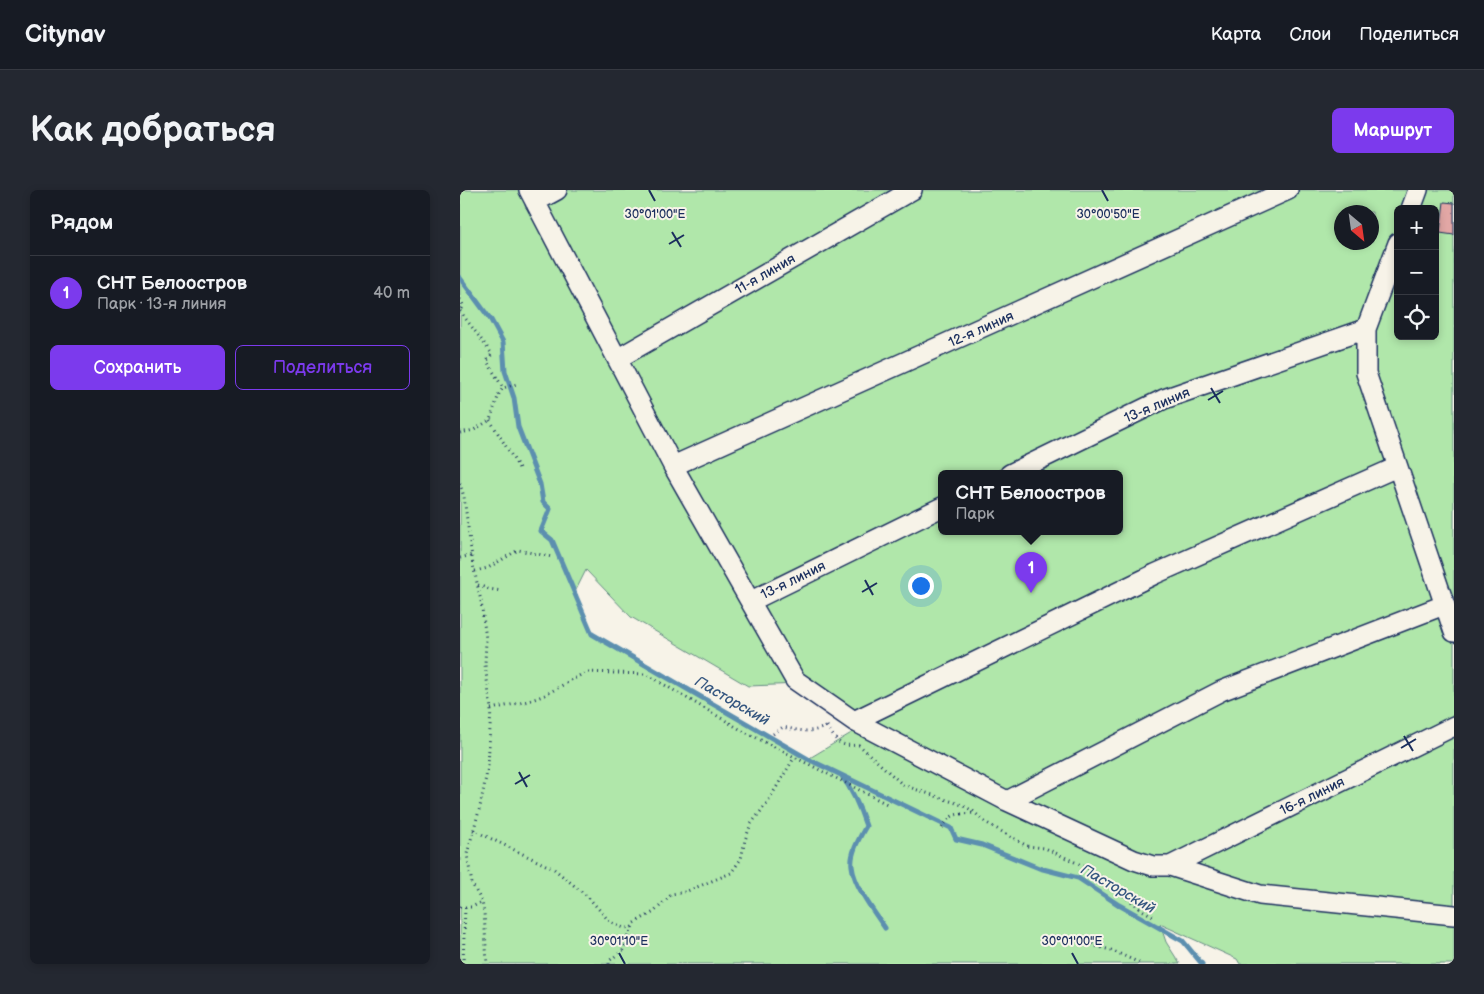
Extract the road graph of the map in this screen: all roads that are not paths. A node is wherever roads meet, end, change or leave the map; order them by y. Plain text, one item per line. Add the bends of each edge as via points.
1 (558, 190) edge
2 (912, 190) edge
3 (1288, 190) edge
4 (1418, 190) edge
5 (532, 196) edge
6 (1412, 205) edge
7 (1396, 250) edge
8 (1366, 329) junction
9 (618, 358) junction
10 (673, 466) junction
11 (1397, 467) junction
12 (1018, 470) edge
13 (938, 509) edge
14 (751, 600) junction
15 (1444, 605) junction
16 (1454, 632) edge
17 (854, 721) junction
18 (1454, 726) edge
19 (1007, 801) junction
20 (1170, 866) junction
21 (1454, 915) edge

1 - 5 street
2 - 9 street, 11-я линия
3 - 10 street, 12-я линия
4 - 6 street
5 - 9 street
7 - 8 street
8 - 11 street via 1366,373
8 - 12 street, 13-я линия via 1164,399
9 - 10 street
10 - 14 street
11 - 15 street
11 - 17 street via 1155,574
13 - 14 street, 13-я линия
14 - 17 street via 795,680
15 - 16 street
15 - 19 street via 1221,691
17 - 19 street
18 - 20 street, 16-я линия
19 - 20 street via 1134,860 1153,866
20 - 21 street via 1260,895

